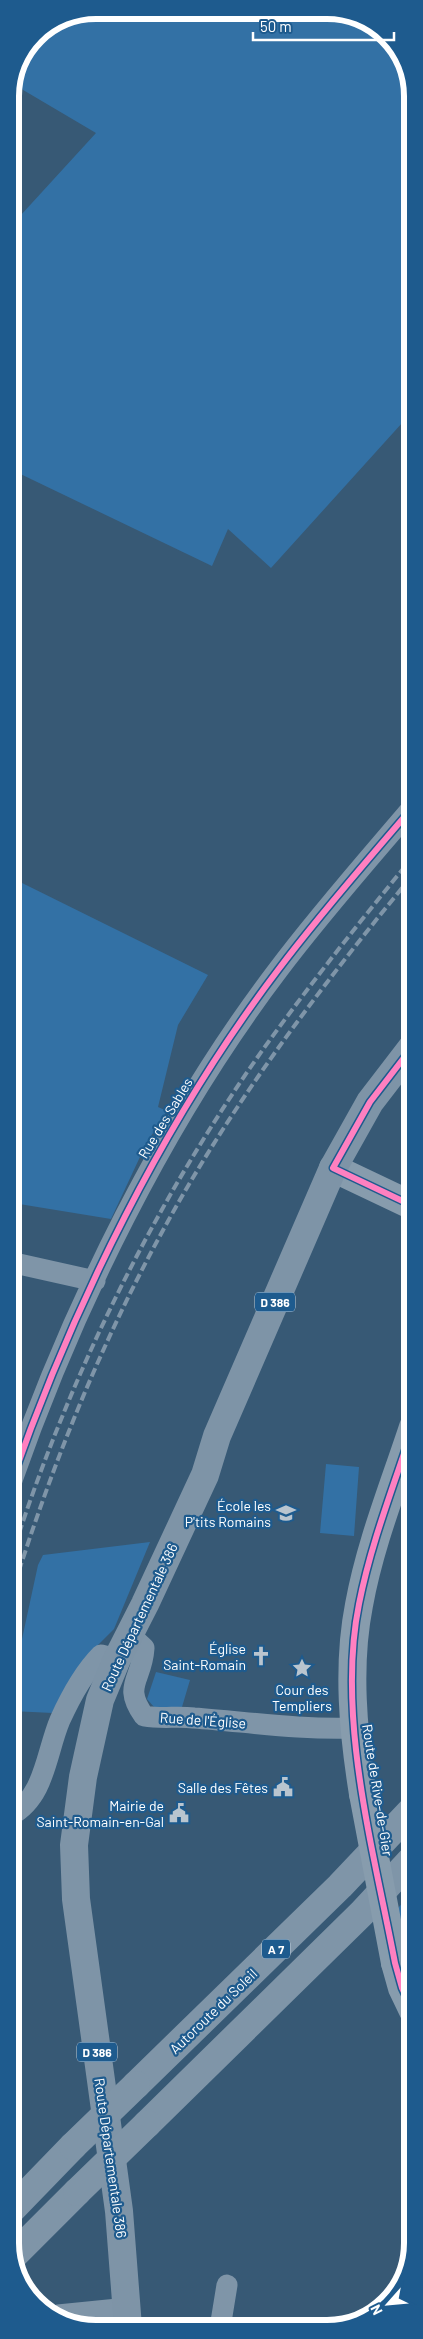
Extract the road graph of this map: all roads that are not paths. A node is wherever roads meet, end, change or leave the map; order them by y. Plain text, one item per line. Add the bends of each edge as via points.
1 (404, 818) edge
2 (404, 1057) edge
3 (333, 1168) junction
4 (404, 1202) edge
5 (19, 1264) edge
6 (94, 1281) junction
7 (404, 1453) edge
8 (19, 1460) edge
9 (129, 1634) junction
10 (116, 1659) junction
11 (354, 1728) junction
12 (19, 1811) edge
13 (404, 1818) edge
14 (404, 1868) edge
15 (404, 1992) edge
16 (19, 2202) edge
17 (19, 2250) edge
18 (227, 2285) dead end
19 (71, 2316) edge
20 (128, 2318) edge
21 (221, 2320) edge

1 - 6 street, Rue des Sables via 277,971 219,1054 159,1151
2 - 3 main road, Route Départementale 386 / D 386 via 370,1102
3 - 4 main road
3 - 9 main road, Route Départementale 386 / D 386 via 217,1436 205,1476
5 - 6 street
6 - 8 street, Rue des Sables
7 - 11 main road, Route de Rive-de-Gier via 383,1515 359,1605 353,1681
9 - 10 main road, Route Départementale 386 / D 386
9 - 11 street, Rue de l'Église via 144,1648 143,1662 132,1690 135,1703 144,1716 321,1729
10 - 12 street via 101,1655 90,1666 60,1720 35,1794
10 - 20 main road, Route Départementale 386 / D 386 via 100,1700 83,1777 74,1845 76,1899 120,2211
11 - 15 main road, Route de Rive-de-Gier, bridge via 363,1794 395,1963
13 - 16 highway, Autoroute du Soleil / A 7, bridge via 340,1886
14 - 17 highway, A 7, bridge via 362,1913
18 - 21 street
19 - 20 street

